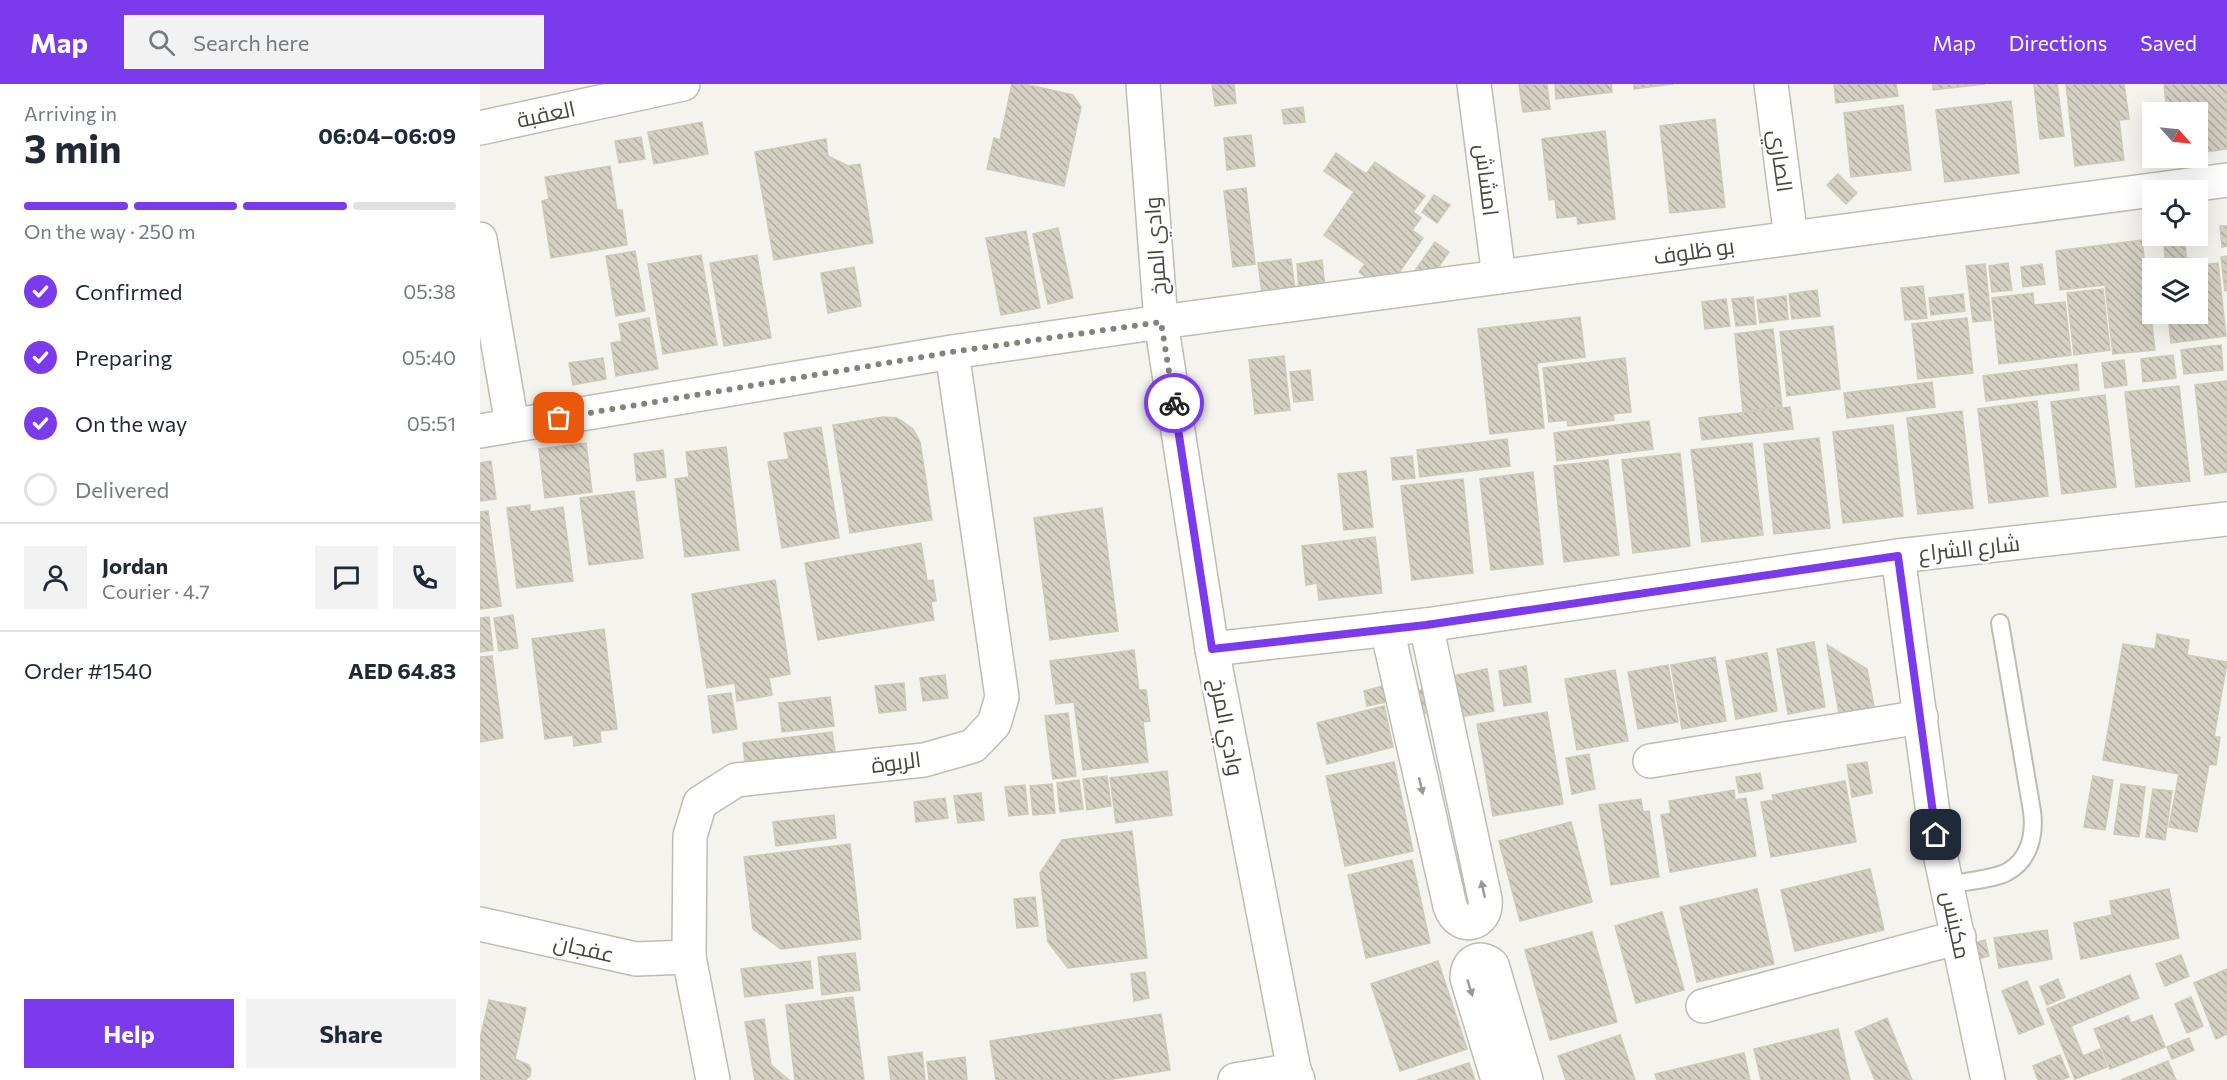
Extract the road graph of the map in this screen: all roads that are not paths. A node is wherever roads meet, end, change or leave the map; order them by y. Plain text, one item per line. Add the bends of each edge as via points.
1 (683, 84) edge
2 (1143, 84) edge
3 (1474, 84) edge
4 (1770, 84) edge
5 (480, 128) edge
6 (2227, 180) edge
7 (1791, 238) junction
8 (480, 239) edge
9 (1499, 277) junction
10 (1161, 322) junction
11 (952, 352) junction
12 (512, 425) junction
13 (480, 431) edge
14 (2227, 519) edge
15 (1898, 556) junction
16 (2000, 623) dead end
17 (1426, 625) junction
18 (1387, 629) junction
19 (1212, 649) junction
20 (1921, 717) junction
21 (1451, 738) junction
22 (1412, 747) junction
23 (1650, 761) dead end
24 (1470, 829) junction
25 (1433, 837) junction
26 (1947, 885) junction
27 (480, 924) edge
28 (1959, 937) junction
29 (690, 957) junction
30 (1703, 1006) dead end
31 (1296, 1075) edge
32 (713, 1080) edge
33 (1235, 1080) edge
34 (1498, 1080) edge
35 (1526, 1080) edge
36 (1988, 1080) edge

1 - 5 street, العقبة
2 - 10 street, وادي المرخ
3 - 9 street, امشاش
4 - 7 street, الصاري
6 - 7 street, بو ظلوف
7 - 9 street, بو ظلوف
8 - 12 street
9 - 10 street, بو ظلوف
10 - 11 street, بو ظلوف
10 - 19 street, وادي المرخ
11 - 12 street, بو ظلوف
11 - 29 street, الربوة via 1002,697 994,724 973,746 924,760 736,780 700,802 690,836
12 - 13 street, بو ظلوف
14 - 15 street, شارع الشراع
15 - 17 street, شارع الشراع
15 - 20 street, مكينس
16 - 26 lane via 2032,811 2032,840 2026,853 2006,873
17 - 18 street, شارع الشراع
17 - 21 street
18 - 19 street, شارع الشراع
18 - 22 street
19 - 31 street, وادي المرخ
20 - 23 street
20 - 26 street, مكينس via 1936,835
21 - 22 street
21 - 24 street
22 -> 25 street
24 - 25 street
25 -> 24 street via 1452,914 1466,923 1482,916 1486,908
26 - 28 street, مكينس
27 - 29 street, عفجان via 636,959
28 - 30 street
28 - 36 street, مكينس
29 - 32 street, الربوة
31 - 33 street
35 -> 34 street via 1500,1038

